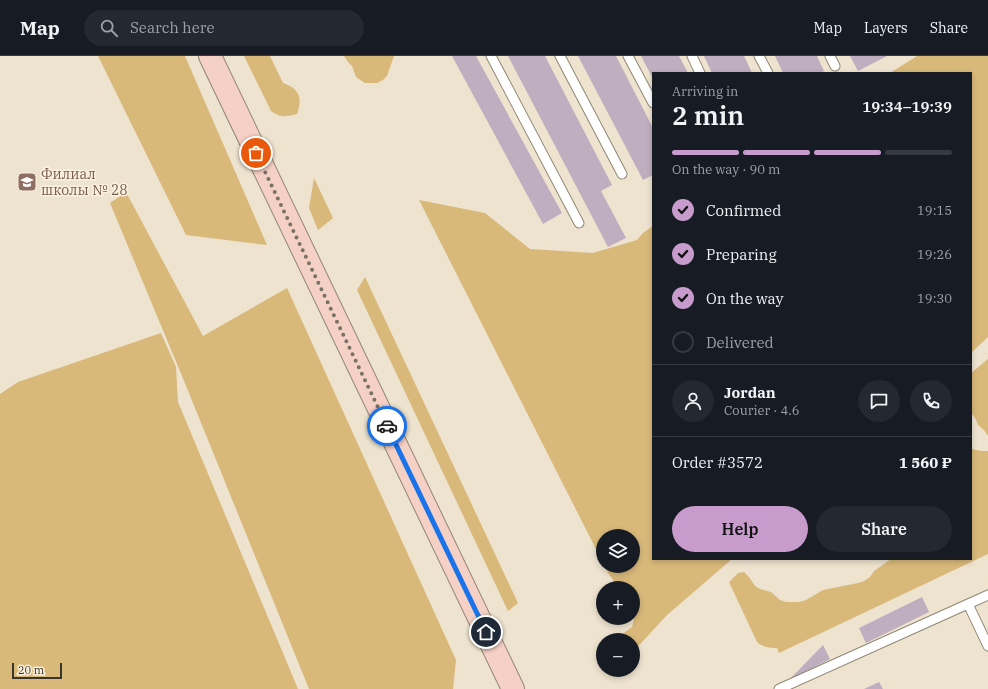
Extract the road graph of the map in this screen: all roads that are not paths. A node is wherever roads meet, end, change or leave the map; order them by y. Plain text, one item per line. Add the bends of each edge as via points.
1 (210, 56) edge
2 (491, 56) edge
3 (560, 56) edge
4 (628, 56) edge
5 (692, 56) edge
6 (760, 56) edge
7 (830, 56) edge
8 (835, 66) dead end
9 (700, 72) edge
10 (768, 72) edge
11 (652, 101) edge
12 (622, 174) dead end
13 (579, 223) dead end
14 (988, 595) edge
15 (968, 604) junction
16 (988, 646) edge
17 (513, 689) edge
18 (779, 689) edge

1 - 17 main road
2 - 13 lane
3 - 12 lane
4 - 11 lane
5 - 9 lane
6 - 10 lane
7 - 8 lane
14 - 15 lane
15 - 16 lane
15 - 18 lane

